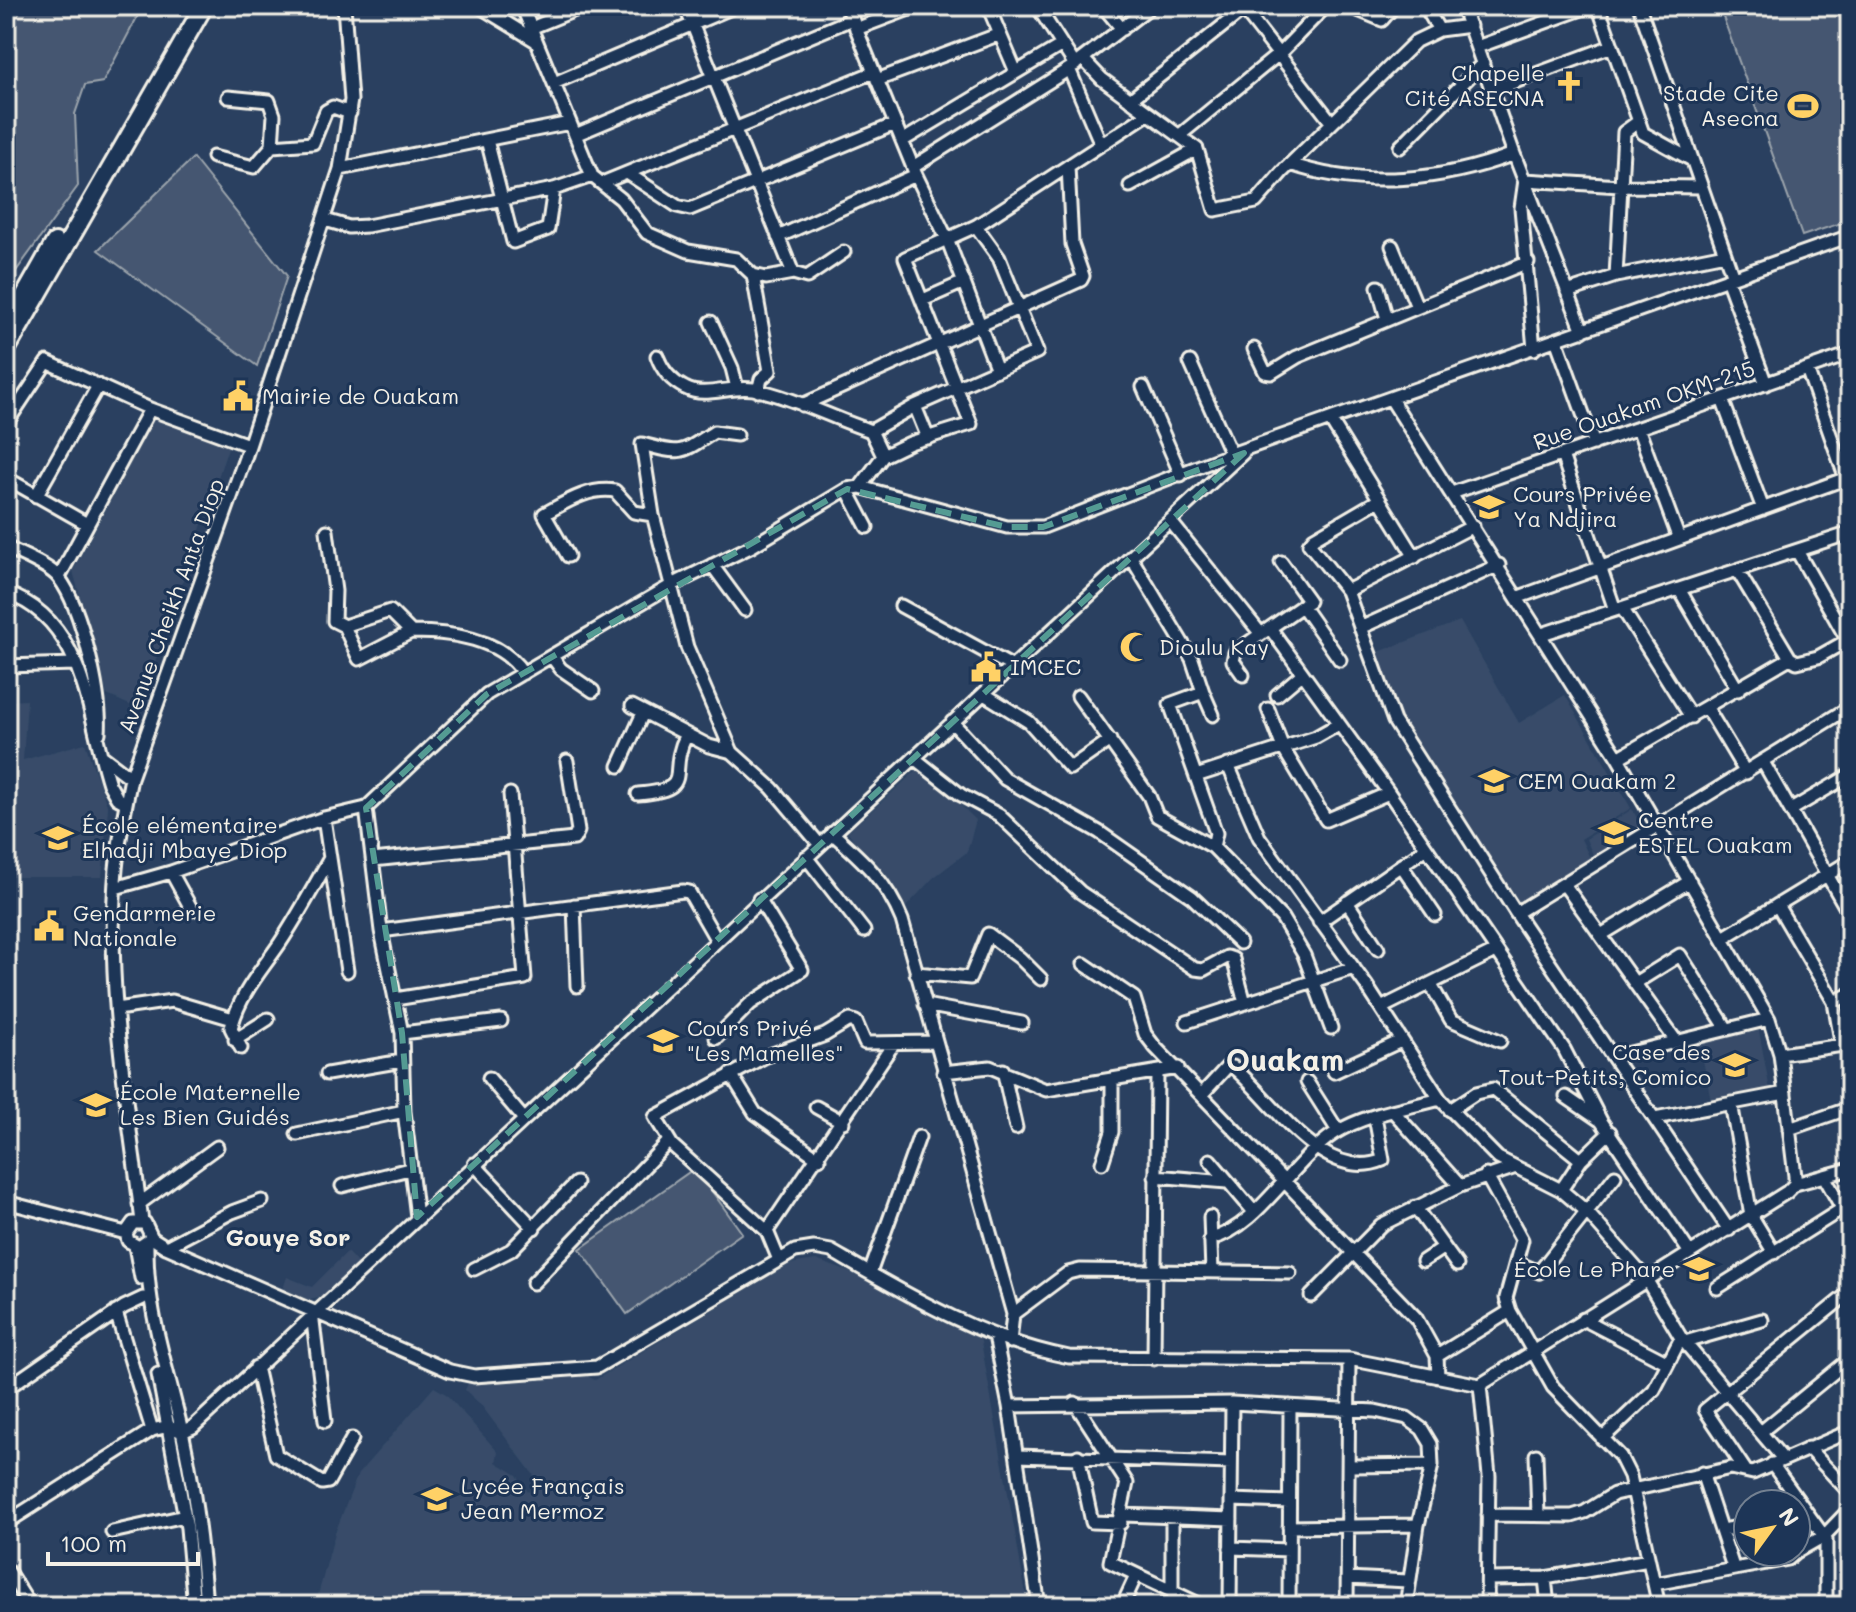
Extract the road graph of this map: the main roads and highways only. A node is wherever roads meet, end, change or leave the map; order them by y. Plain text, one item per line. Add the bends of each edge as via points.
1 (192, 6) edge
2 (204, 6) edge
3 (6, 328) edge
4 (6, 350) edge

1 - 3 highway
2 - 4 highway

